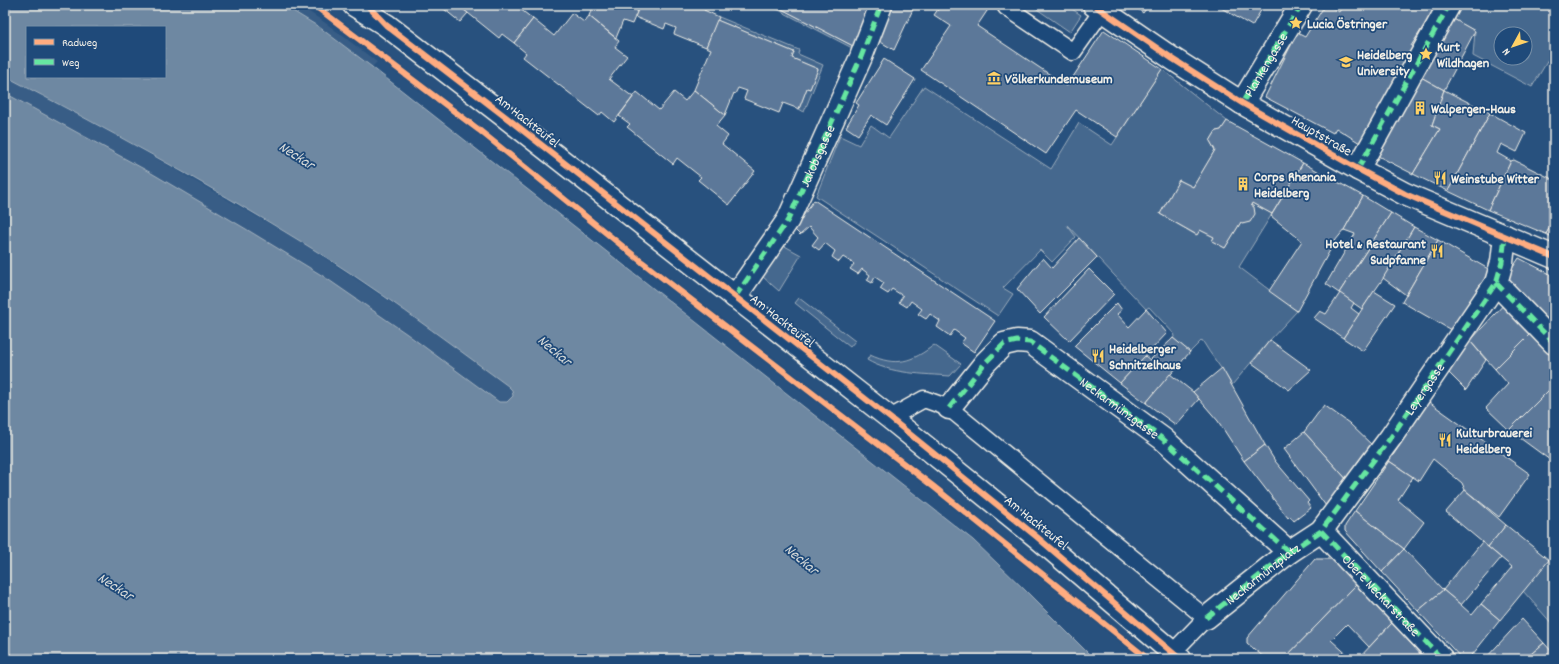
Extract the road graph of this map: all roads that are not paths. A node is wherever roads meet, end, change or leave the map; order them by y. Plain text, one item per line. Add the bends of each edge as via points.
1 (354, 5) edge
2 (366, 5) edge
3 (881, 5) edge
4 (1008, 5) edge
5 (1301, 5) edge
6 (1449, 5) edge
7 (1098, 8) edge
8 (386, 25) junction
9 (1242, 103) junction
10 (1358, 169) junction
11 (1505, 236) junction
12 (1554, 257) edge
13 (1496, 283) junction
14 (735, 297) junction
15 (1554, 343) edge
16 (949, 408) junction
17 (890, 418) junction
18 (1321, 531) junction
19 (1289, 552) junction
20 (1206, 618) junction
21 (1177, 655) edge
22 (1442, 659) edge

1 - 8 street, Am Hackteufel
2 - 8 street, Am Hackteufel
3 - 14 street, Jakobsgasse via 861,57 788,220
4 - 7 lane via 1006,7 1073,52
5 - 9 street, Plankengasse
6 - 10 street
7 - 9 street, Hauptstraße
8 - 14 street, Am Hackteufel
9 - 10 street, Hauptstraße
10 - 11 street, Hauptstraße via 1405,194
11 - 12 street, Hauptstraße
11 - 13 street, Leyergasse
13 - 15 street
13 - 18 street, Leyergasse via 1391,437
14 - 17 street, Am Hackteufel
16 - 17 lane via 924,399
16 - 19 street, Neckarmünzgasse via 985,363 1004,344 1030,342 1163,439
16 - 20 lane
17 - 21 street, Am Hackteufel
18 - 19 street, Neckarmünzplatz
18 - 22 street, Obere Neckarstraße
19 - 20 street, Neckarmünzplatz
20 - 21 lane

